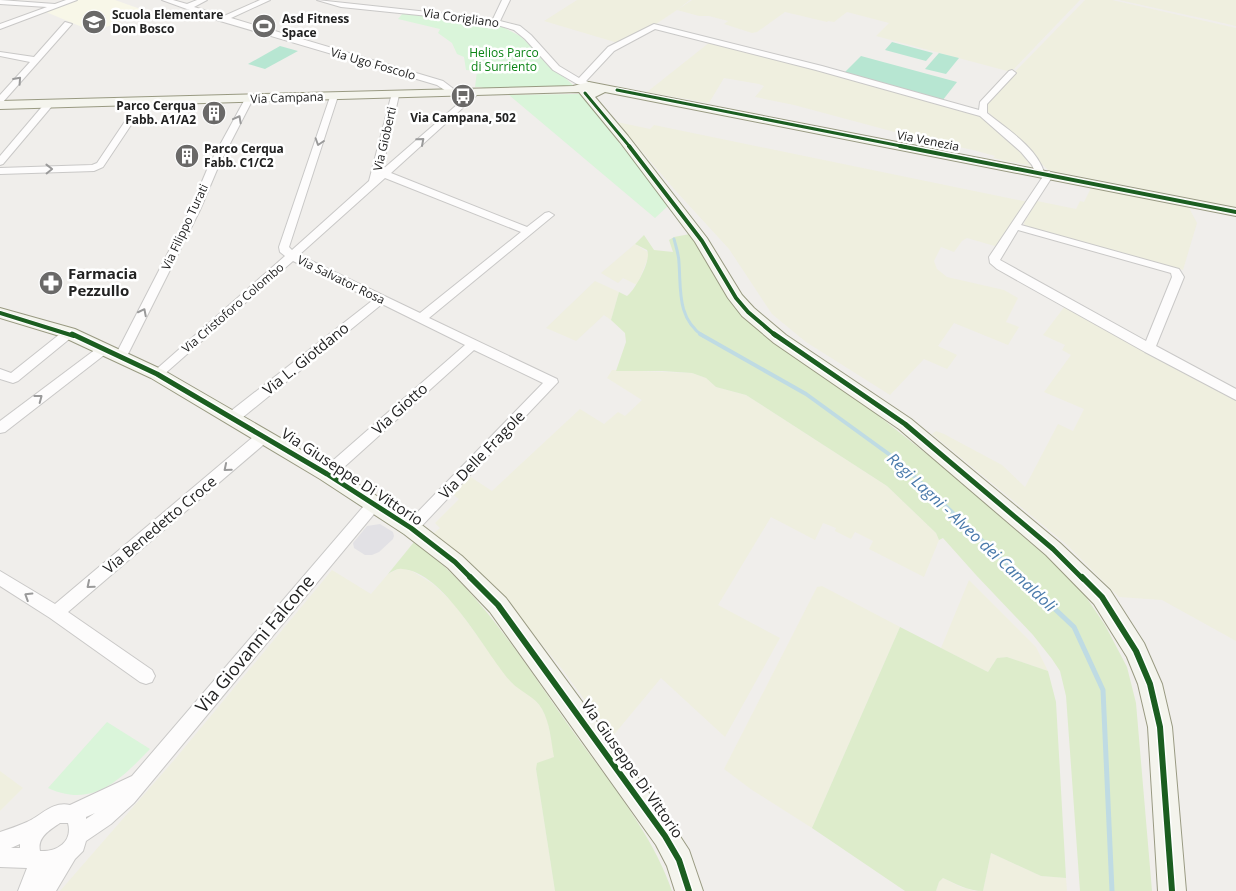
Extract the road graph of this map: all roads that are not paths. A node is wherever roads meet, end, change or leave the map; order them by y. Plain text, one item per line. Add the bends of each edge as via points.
1 (73, 0) edge
2 (166, 0) edge
3 (203, 0) edge
4 (266, 0) edge
5 (321, 0) edge
6 (506, 0) edge
7 (4, 2) edge
8 (384, 2) edge
9 (366, 5) dead end
10 (57, 6) junction
11 (187, 7) junction
12 (223, 19) junction
13 (496, 22) junction
14 (68, 24) dead end
15 (0, 26) edge
16 (1, 55) edge
17 (35, 60) junction
18 (1012, 73) dead end
19 (587, 90) junction
20 (455, 93) junction
21 (476, 93) junction
22 (395, 95) junction
23 (334, 96) junction
24 (249, 99) junction
25 (0, 100) edge
26 (143, 101) junction
27 (49, 104) junction
28 (0, 105) edge
29 (983, 114) junction
30 (0, 162) edge
31 (0, 171) edge
32 (1044, 173) junction
33 (385, 174) junction
34 (374, 183) junction
35 (1236, 212) edge
36 (549, 215) dead end
37 (1015, 226) junction
38 (528, 231) junction
39 (292, 256) junction
40 (380, 300) junction
41 (0, 313) edge
42 (420, 319) junction
43 (69, 333) junction
44 (473, 344) junction
45 (104, 348) junction
46 (1149, 348) junction
47 (121, 356) junction
48 (0, 374) edge
49 (158, 374) junction
50 (552, 382) joint
51 (1236, 395) edge
52 (232, 418) junction
53 (0, 428) edge
54 (264, 436) junction
55 (327, 474) junction
56 (374, 504) junction
57 (411, 528) junction
58 (0, 578) edge
59 (56, 613) junction
60 (146, 676) dead end
61 (136, 783) junction
62 (71, 814) junction
63 (37, 828) junction
64 (665, 836) joint
65 (0, 842) edge
66 (74, 842) junction
67 (0, 858) edge
68 (36, 861) junction
69 (28, 891) edge
70 (44, 891) edge
71 (689, 891) edge
72 (1172, 891) edge

1 - 10 street
2 - 11 street, Via Ugo Foscolo
3 - 11 street
4 - 12 street
5 - 13 street, Via Corigliano
6 - 13 street
7 - 10 street
8 - 9 street
10 - 15 street
11 - 12 street, Via Ugo Foscolo
12 - 20 street, Via Ugo Foscolo via 440,83
13 - 19 street, Via Corigliano via 517,28 528,36 556,68
14 - 17 street
16 - 17 street
25 -> 17 street
18 - 29 street via 983,104
19 - 21 street, Via Campana
19 - 29 street via 611,50 654,26
19 - 32 street, Via Venezia via 617,90
19 - 72 street via 702,241 748,312 780,339 905,424 1053,548 1102,597 1136,651 1150,684 1160,727
20 - 21 street, Via Campana
20 - 22 street, Via Campana
33 -> 21 street, Via Salvator Rosa
22 - 23 street, Via Campana
22 - 34 street, Via Gioberti
23 - 24 street, Via Campana
23 -> 39 street, Via Cristoforo Colombo via 284,247
24 - 26 street, Via Campana
47 -> 24 street, Via Filippo Turati
26 - 27 main road, Via Campana
31 -> 26 street via 94,168 100,165
27 - 28 main road, Via Campana
27 - 30 street
29 - 32 street
32 - 35 street, Via Venezia
32 - 37 street
33 - 34 street, Via Salvator Rosa
33 - 38 street
34 - 39 street, Via Salvator Rosa
36 - 38 street
37 - 46 street via 995,257 994,261 1000,268
37 - 46 street via 1176,271 1178,277
38 - 42 street
39 - 40 street, Via Salvator Rosa
39 - 49 street, Via Cristoforo Colombo
40 - 42 street, Via Salvator Rosa
40 - 52 street, Via L. Giotdano
41 - 43 street, Via Giuseppe Di Vittorio
42 - 44 street, Via Salvator Rosa
43 - 45 street, Via Giuseppe Di Vittorio
43 - 48 street via 13,378
44 - 50 street, Via Salvator Rosa
44 - 55 street, Via Giotto
45 - 47 street, Via Giuseppe Di Vittorio
53 -> 45 street
46 - 51 street
47 - 49 street, Via Giuseppe Di Vittorio
49 - 52 street, Via Giuseppe Di Vittorio
50 - 57 street, Via Delle Fragole
52 - 54 street, Via Giuseppe Di Vittorio
54 - 55 street, Via Giuseppe Di Vittorio
54 -> 59 street, Via Benedetto Croce
55 - 56 street, Via Giuseppe Di Vittorio
56 - 57 street, Via Giuseppe Di Vittorio
56 - 61 street, Via Giovanni Falcone
57 - 64 street, Via Giuseppe Di Vittorio via 455,562 498,605
59 -> 58 street
59 - 60 street
61 - 62 street
61 - 66 street, Via Giovanni Falcone via 110,813
62 - 63 street via 57,814
62 - 66 street via 79,822
63 - 65 street
63 - 68 street via 29,846
64 - 71 main road, Via Giuseppe Di Vittorio via 679,860
66 - 68 street via 54,861
66 - 70 street
67 - 68 street
68 - 69 street

